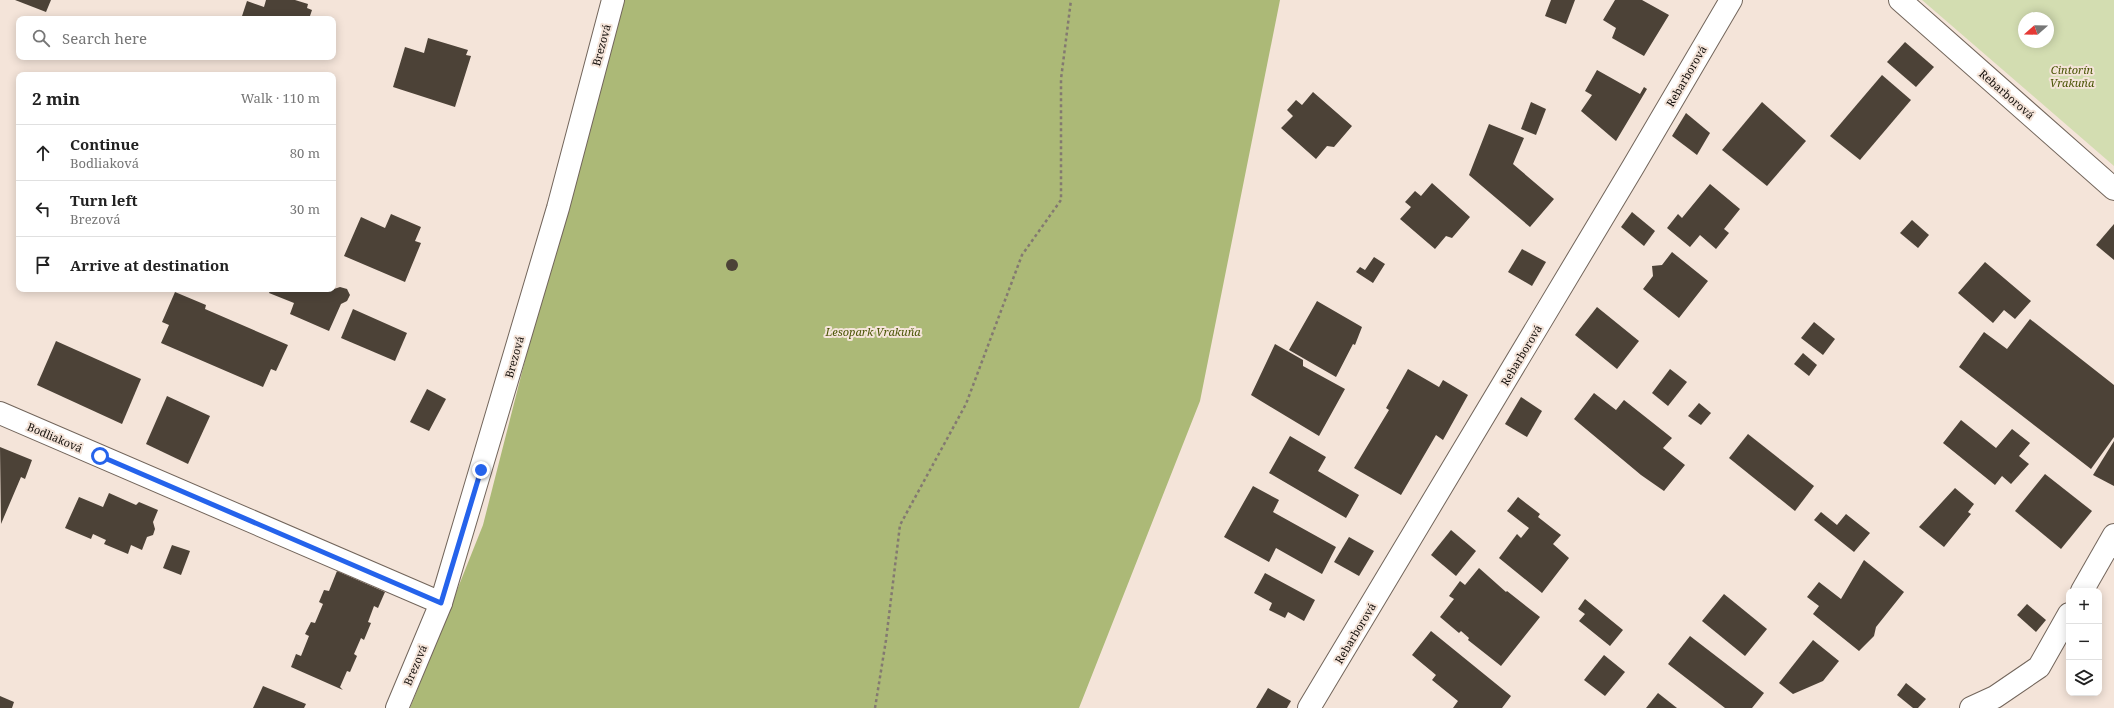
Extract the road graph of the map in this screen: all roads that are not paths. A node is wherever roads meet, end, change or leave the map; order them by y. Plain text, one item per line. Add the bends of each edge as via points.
1 (613, 0) edge
2 (1730, 0) edge
3 (1900, 0) edge
4 (2114, 189) edge
5 (0, 413) edge
6 (2114, 535) edge
7 (2084, 588) edge
8 (441, 603) junction
9 (2066, 619) edge
10 (397, 708) edge
11 (1309, 708) edge
12 (1971, 708) edge

1 - 8 street, Brezová via 558,208
2 - 11 street, Rebarborová
3 - 4 street, Rebarborová
5 - 8 street, Bodliaková
6 - 7 street
8 - 10 street, Brezová
9 - 12 street via 2039,666 1995,697

